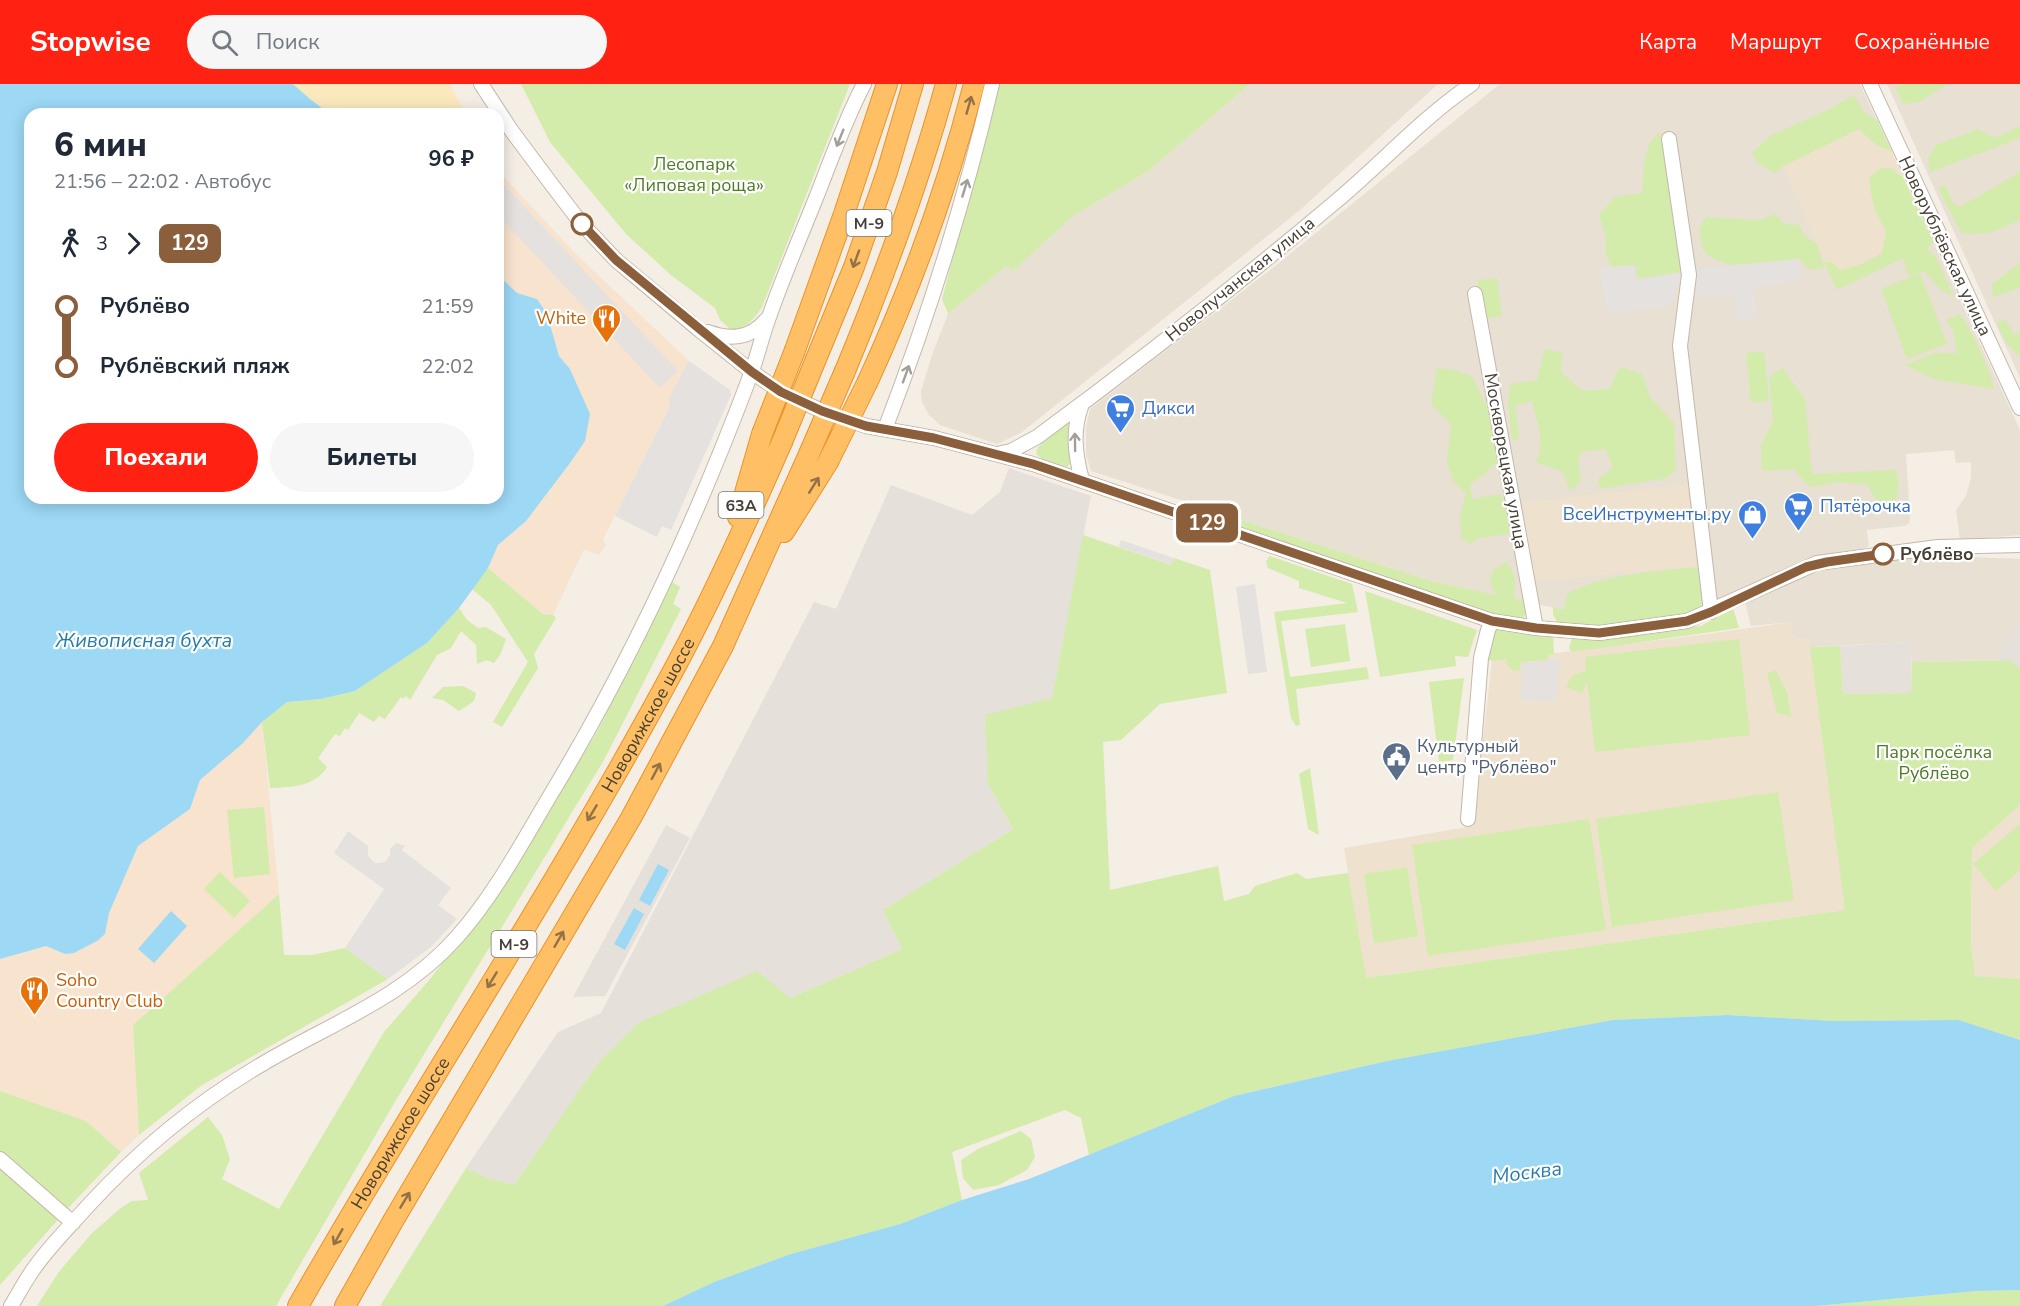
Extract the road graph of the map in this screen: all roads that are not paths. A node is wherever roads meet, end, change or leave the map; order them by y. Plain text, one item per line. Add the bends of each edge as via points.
1 (481, 84) edge
2 (864, 84) edge
3 (887, 84) edge
4 (913, 84) edge
5 (946, 84) edge
6 (974, 84) edge
7 (992, 84) edge
8 (1472, 84) edge
9 (1870, 84) edge
10 (497, 108) edge
11 (504, 119) edge
12 (1670, 139) dead end
13 (1475, 294) dead end
14 (769, 318) junction
15 (697, 328) junction
16 (752, 372) junction
17 (1082, 404) junction
18 (2020, 408) edge
19 (885, 429) junction
20 (1037, 437) junction
21 (996, 452) junction
22 (1033, 464) junction
23 (1082, 480) junction
24 (2018, 545) edge
25 (720, 577) junction
26 (749, 588) junction
27 (1711, 612) junction
28 (1492, 621) junction
29 (1536, 628) junction
30 (1468, 819) dead end
31 (0, 1159) edge
32 (73, 1223) junction
33 (11, 1306) edge
34 (298, 1306) edge
35 (345, 1306) edge

1 - 10 street
2 -> 14 street
3 - 25 highway, 63A, bridge via 762,434
4 -> 25 highway, Новорижское шоссе / М-9, bridge via 854,267 782,442
5 - 26 highway, Новорижское шоссе / М-9, bridge via 884,277
26 -> 6 highway, bridge via 828,462 898,314 950,170
19 -> 7 street via 968,181
8 - 17 street, Новолучанская улица via 1422,122 1336,202
9 - 18 street, Новорублёвская улица
11 - 15 street via 581,223 616,260
12 - 27 street via 1689,275 1680,346
13 - 29 street, Москворецкая улица
14 - 15 street via 743,336 722,337
14 - 16 street
15 - 16 street
16 - 19 street via 781,392 822,411
16 - 32 street via 674,560 623,665 505,871 462,931 398,989 265,1062 198,1106 128,1164
17 - 20 street, Новолучанская улица
23 -> 17 street via 1075,448 1077,416
19 - 21 street
20 - 21 street, Новолучанская улица via 1011,451
20 - 22 street via 1031,449
21 - 22 street
22 - 23 street
23 - 28 street
24 - 27 street via 1938,547 1817,563
25 -> 34 highway, Новорижское шоссе / М-9 via 680,658 603,794
35 -> 26 highway, Новорижское шоссе / М-9 via 631,818 723,646
27 - 29 street via 1687,621 1599,633
28 - 29 street
28 - 30 street via 1481,658
31 - 32 street
32 - 33 street via 35,1267

